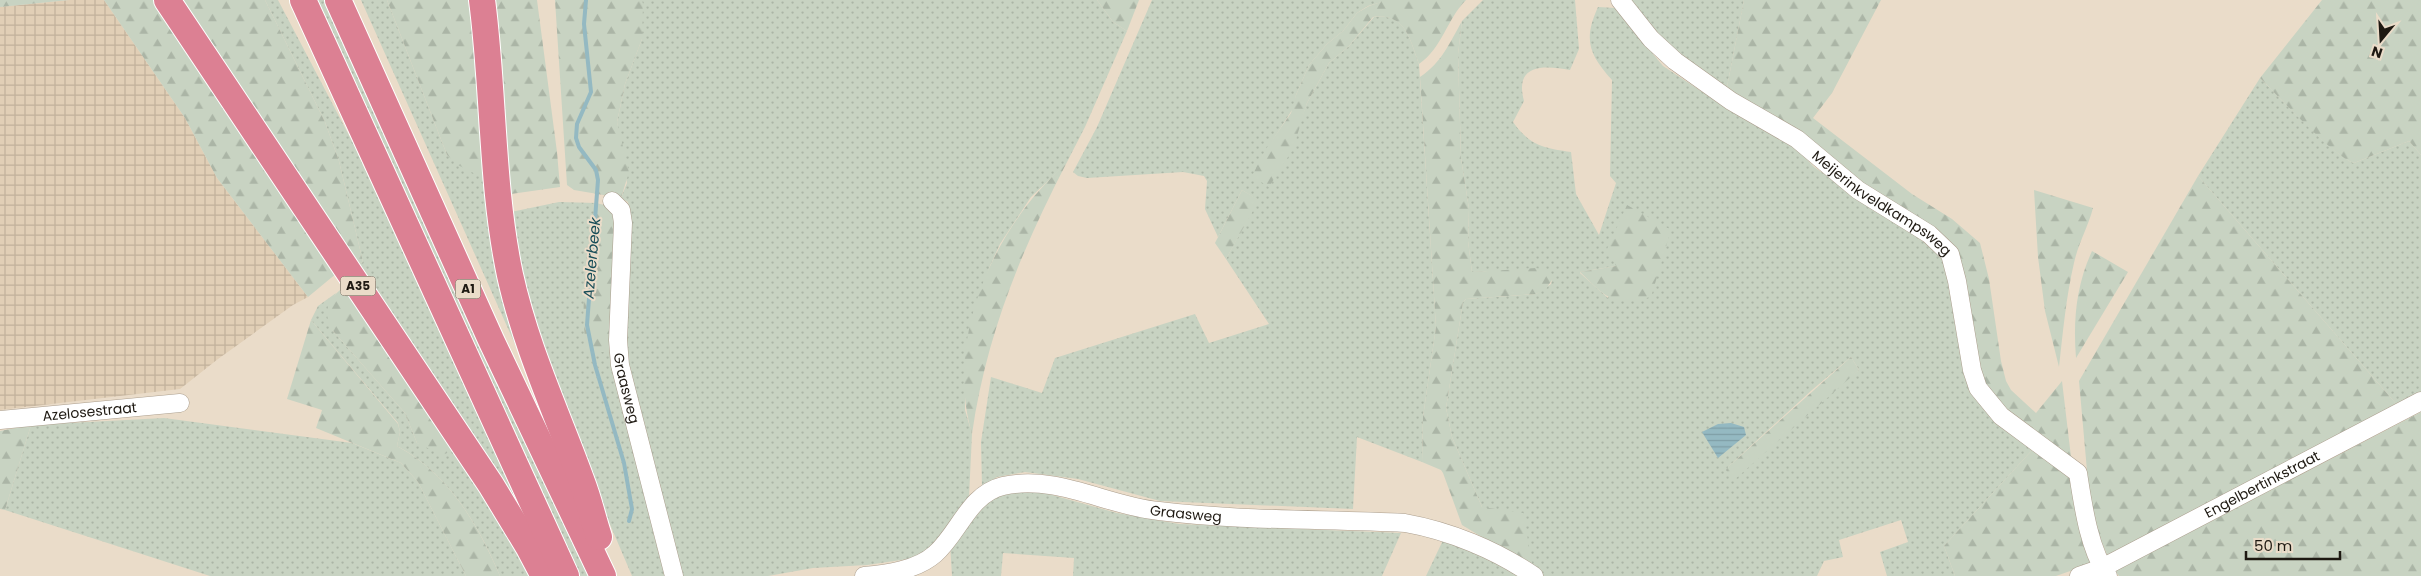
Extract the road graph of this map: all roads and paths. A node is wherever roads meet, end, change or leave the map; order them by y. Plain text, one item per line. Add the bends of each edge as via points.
1 (167, 0) edge
2 (303, 0) edge
3 (338, 0) edge
4 (482, 0) edge
5 (1620, 0) edge
6 (612, 201) dead end
7 (2421, 401) edge
8 (180, 403) dead end
9 (0, 420) edge
10 (2106, 572) edge
11 (544, 576) edge
12 (566, 576) edge
13 (603, 576) edge
14 (610, 576) edge
15 (674, 576) edge
16 (864, 576) edge
17 (1534, 576) edge
18 (2079, 576) edge

1 - 11 highway, A35 via 491,485
2 - 12 highway, A1
3 - 13 highway, A1 via 491,340
4 - 14 highway via 496,170 510,274 534,361 583,483
5 - 10 street, Meijerinkveldkampsweg via 1651,39 1675,61 1731,101 1797,139 1858,190 1929,234 1950,254 1978,388 2002,416 2078,473 2086,520
6 - 15 street, Graasweg via 621,210 623,223 618,340 620,365
7 - 10 street, Engelbertinkstraat
8 - 9 street, Azelosestraat
10 - 18 street, Engelbertinkstraat
16 - 17 street, Graasweg via 894,572 928,560 945,544 979,498 1004,486 1036,484 1075,490 1159,512 1423,526 1450,533

